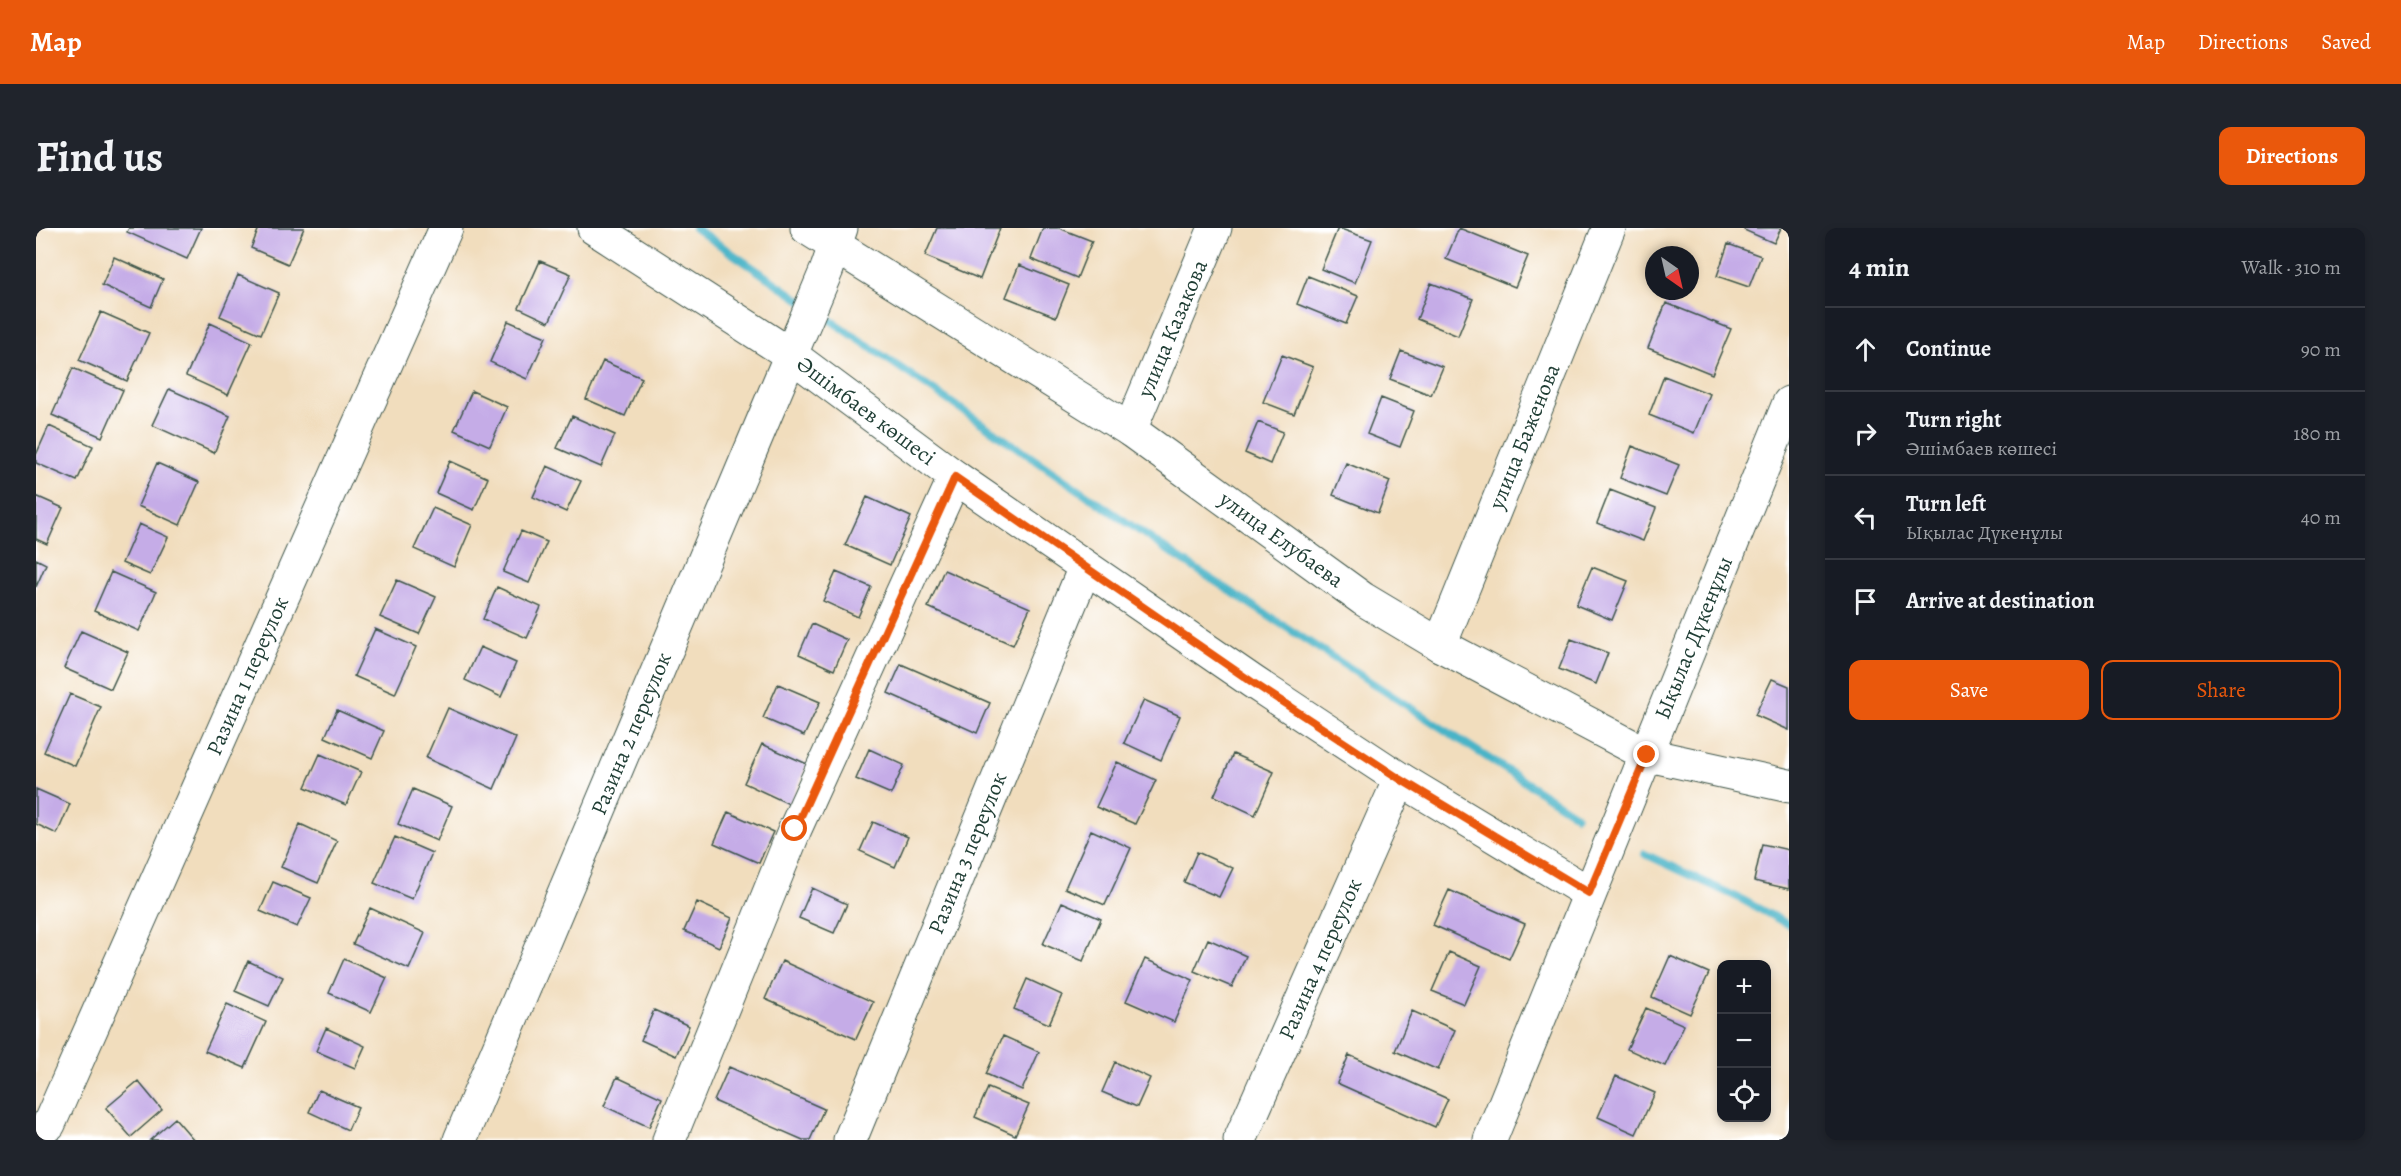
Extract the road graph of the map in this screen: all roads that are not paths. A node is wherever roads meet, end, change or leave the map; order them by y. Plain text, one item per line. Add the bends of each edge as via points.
1 (446, 228) edge
2 (594, 228) edge
3 (807, 228) edge
4 (1215, 228) edge
5 (1609, 228) edge
6 (834, 248) edge
7 (796, 341) junction
8 (1789, 403) edge
9 (1130, 430) junction
10 (955, 477) junction
11 (1085, 567) junction
12 (1440, 645) junction
13 (1647, 755) junction
14 (1400, 779) junction
15 (1789, 786) edge
16 (1589, 893) junction
17 (51, 1126) edge
18 (460, 1140) edge
19 (669, 1140) edge
20 (850, 1140) edge
21 (1240, 1140) edge
22 (1490, 1140) edge

1 - 17 street, Разина 1 переулок
2 - 7 street, Әшімбаев көшесі
3 - 6 street, улица Елубаева
4 - 9 street, улица Казакова
5 - 12 street, улица Баженова
6 - 7 street, Разина 2 переулок
6 - 9 street, улица Елубаева
7 - 10 street, Әшімбаев көшесі
7 - 18 street, Разина 2 переулок
8 - 13 street, Ықылас Дүкенұлы
9 - 12 street, улица Елубаева via 1363,599
10 - 11 street, Әшімбаев көшесі
10 - 19 street via 795,829
11 - 14 street, Әшімбаев көшесі
11 - 20 street, Разина 3 переулок
12 - 13 street, улица Елубаева
13 - 15 street, улица Елубаева
13 - 16 street, Ықылас Дүкенұлы
14 - 16 street, Әшімбаев көшесі
14 - 21 street, Разина 4 переулок
16 - 22 street, Ықылас Дүкенұлы

